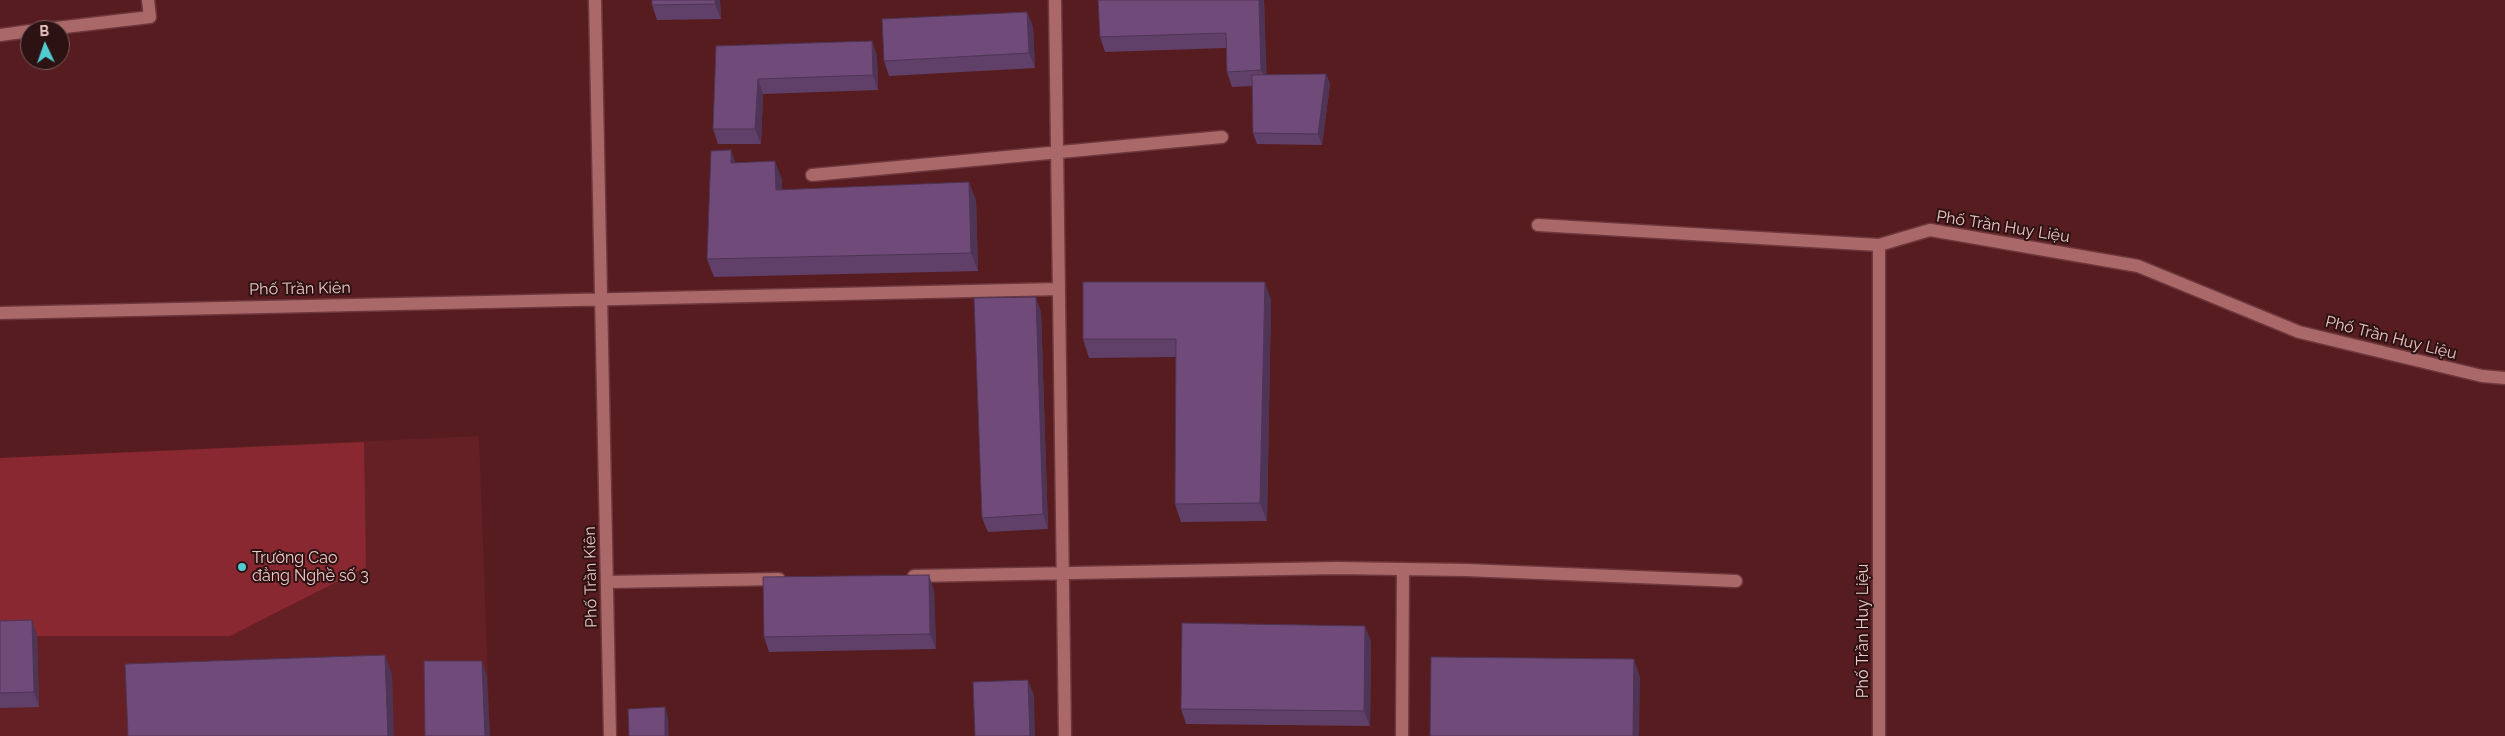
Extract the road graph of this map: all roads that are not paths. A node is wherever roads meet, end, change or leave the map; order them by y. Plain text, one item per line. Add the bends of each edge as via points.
1 (148, 0) edge
2 (595, 0) edge
3 (1054, 0) edge
4 (70, 26) edge
5 (20, 32) edge
6 (0, 35) edge
7 (1222, 137) dead end
8 (1056, 152) junction
9 (812, 175) dead end
10 (1538, 225) dead end
11 (1879, 245) junction
12 (1059, 289) junction
13 (602, 298) junction
14 (0, 313) edge
15 (2505, 378) edge
16 (1403, 569) junction
17 (1062, 572) junction
18 (904, 576) edge
19 (796, 578) edge
20 (1736, 581) dead end
21 (607, 582) junction
22 (610, 736) edge
23 (1065, 736) edge
24 (1402, 736) edge
25 (1879, 736) edge

1 - 4 street via 150,17
2 - 13 street, Phố Trần Kiên
3 - 8 street
5 - 6 street
7 - 8 street
8 - 9 street
8 - 12 street
10 - 11 street
11 - 15 street, Phố Trần Huy Liệu via 1930,230 2138,266 2299,332 2482,376
11 - 25 street, Phố Trần Huy Liệu
12 - 13 street
12 - 17 street
13 - 14 street, Phố Trần Kiên
13 - 21 street, Phố Trần Kiên
16 - 17 street
16 - 20 street
16 - 24 street
17 - 18 street
17 - 23 street
19 - 21 street
21 - 22 street, Phố Trần Kiên

